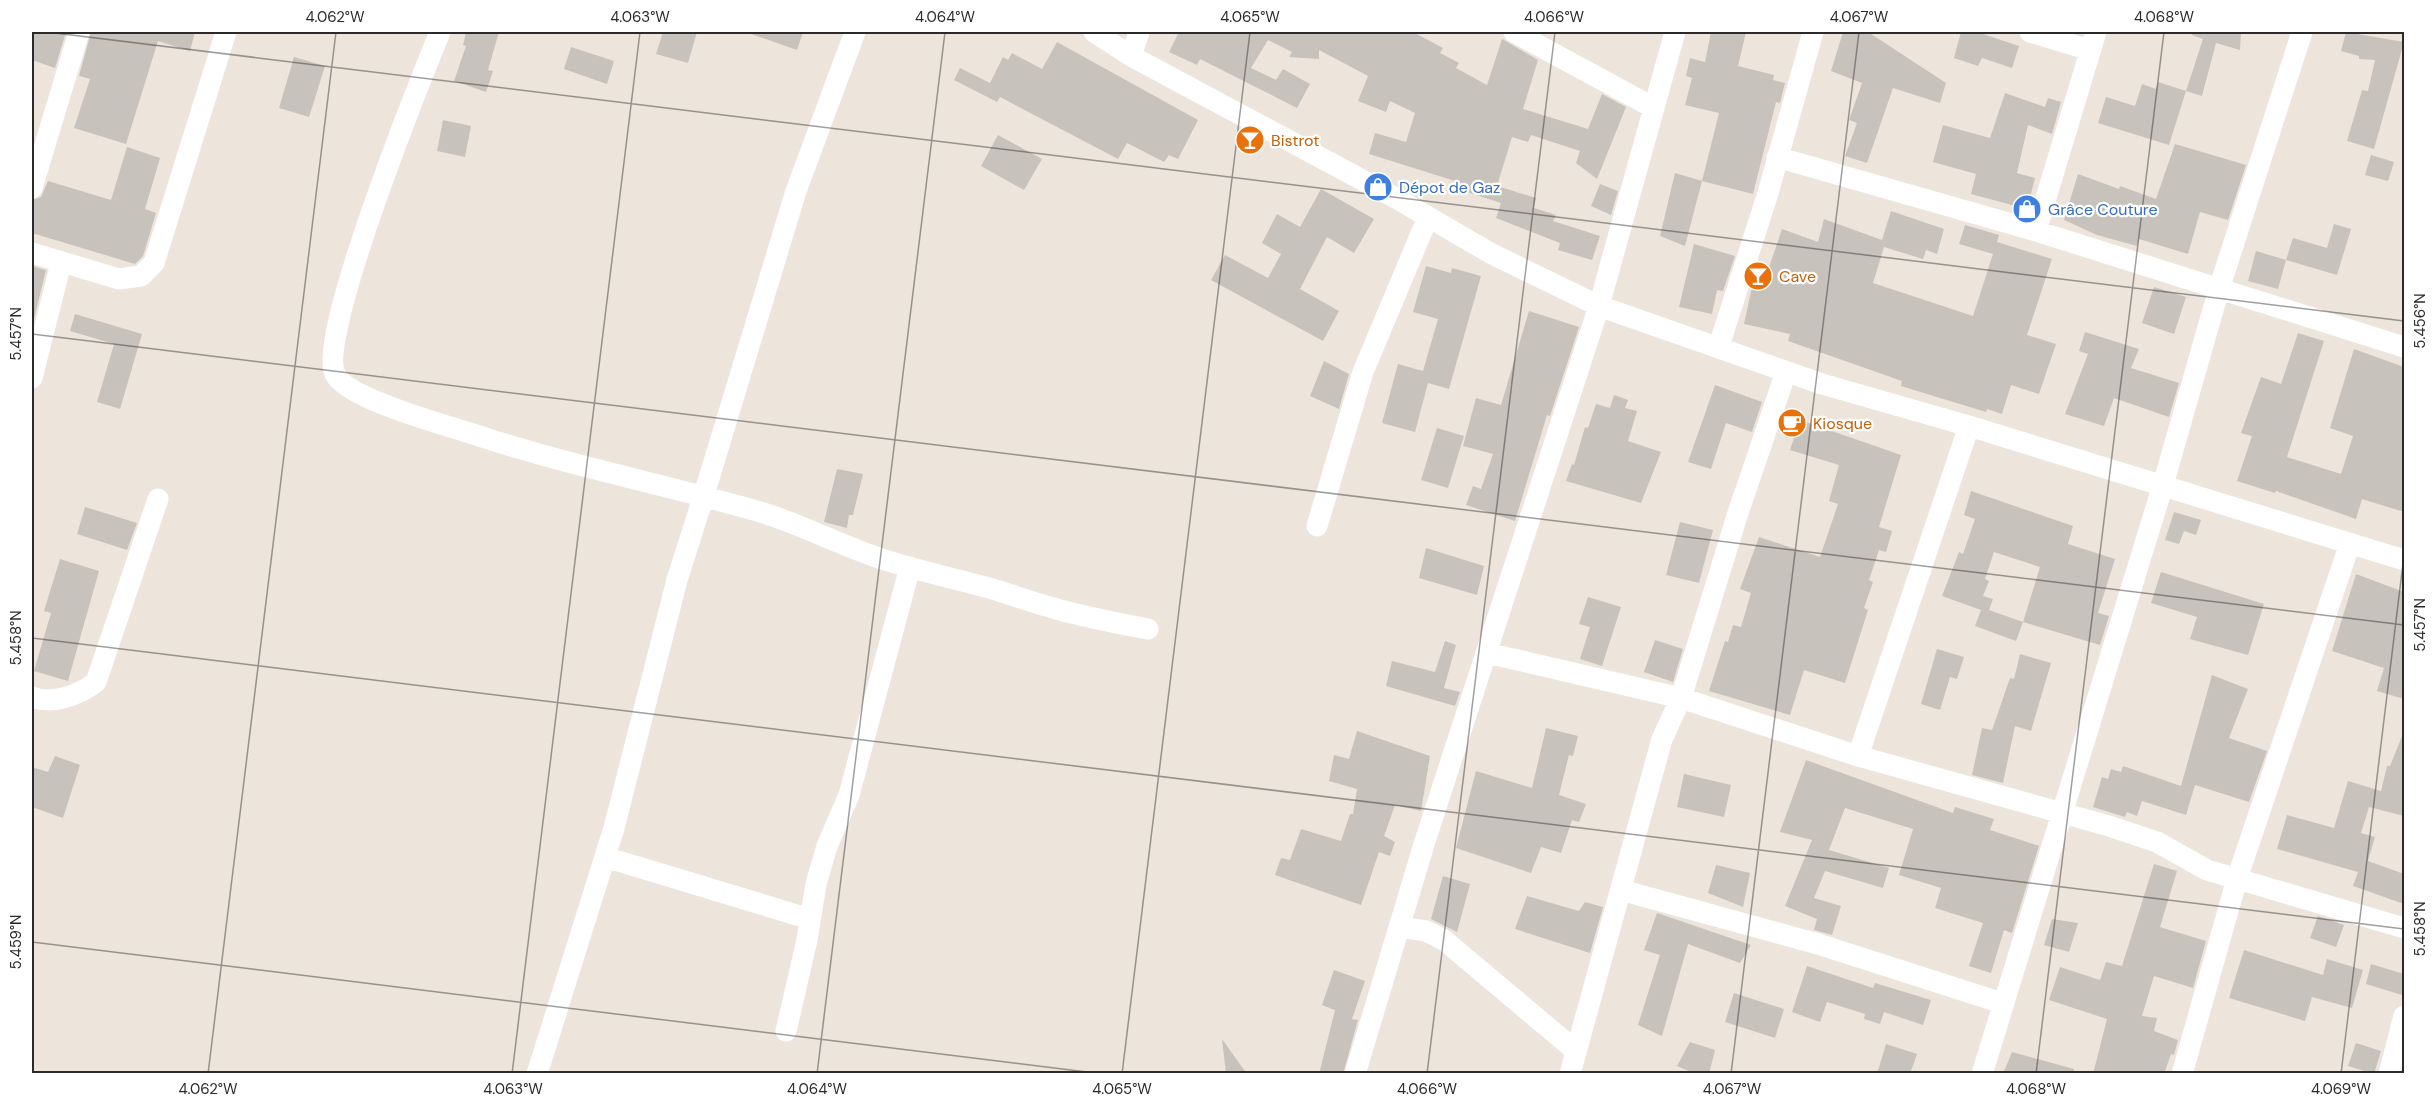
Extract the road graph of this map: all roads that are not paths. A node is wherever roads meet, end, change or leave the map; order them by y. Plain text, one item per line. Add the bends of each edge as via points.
1 (79, 32) edge
2 (226, 32) edge
3 (440, 32) edge
4 (855, 32) edge
5 (1094, 32) edge
6 (1139, 32) edge
7 (1514, 32) edge
8 (1675, 32) edge
9 (1813, 32) edge
10 (2030, 32) edge
11 (2302, 32) edge
12 (2093, 41) edge
13 (1131, 56) junction
14 (1654, 108) junction
15 (1778, 157) junction
16 (32, 188) edge
17 (1428, 217) junction
18 (2036, 231) junction
19 (32, 253) edge
20 (62, 263) junction
21 (2219, 289) junction
22 (1599, 306) junction
23 (2404, 345) edge
24 (1719, 346) junction
25 (1786, 372) junction
26 (32, 378) edge
27 (1969, 426) junction
28 (2163, 485) junction
29 (702, 498) junction
30 (158, 499) dead end
31 (1317, 526) dead end
32 (2350, 543) junction
33 (2404, 560) edge
34 (910, 567) junction
35 (1148, 629) dead end
36 (1487, 653) junction
37 (32, 697) edge
38 (1681, 698) junction
39 (1858, 756) junction
40 (2061, 814) junction
41 (605, 857) junction
42 (2237, 879) junction
43 (1621, 890) junction
44 (810, 919) junction
45 (1399, 927) junction
46 (2404, 928) edge
47 (2002, 1003) junction
48 (2404, 1016) edge
49 (786, 1031) dead end
50 (1576, 1051) junction
51 (537, 1074) edge
52 (1355, 1074) edge
53 (1570, 1074) edge
54 (1982, 1074) edge
55 (2182, 1074) edge
56 (2389, 1074) edge

1 - 16 street
2 - 20 street via 154,263 141,276 119,279
3 - 29 street via 356,261 335,332 334,373 353,391 387,405 529,453
4 - 29 street via 796,191
5 - 13 street
6 - 13 street
7 - 14 street
8 - 14 street
9 - 15 street
10 - 12 street
11 - 21 street
12 - 18 street
13 - 17 street
14 - 22 street
15 - 18 street
15 - 24 street
17 - 22 street via 1492,254
17 - 31 street via 1363,372
18 - 21 street
19 - 20 street
20 - 26 street
21 - 23 street
21 - 28 street
22 - 24 street
22 - 36 street
24 - 25 street
25 - 27 street
25 - 38 street
27 - 28 street
27 - 39 street
28 - 32 street
28 - 40 street
29 - 34 street via 759,512
29 - 41 street
30 - 37 street via 96,682 63,698
32 - 33 street
32 - 42 street
34 - 35 street via 1053,608
34 - 44 street via 849,795 819,874
36 - 38 street
36 - 45 street
38 - 39 street
38 - 43 street via 1662,739
39 - 40 street
40 - 42 street via 2157,842 2207,870
40 - 47 street
41 - 44 street
41 - 51 street
42 - 46 street
42 - 55 street
43 - 47 street via 1818,944
43 - 50 street
44 - 49 street
45 - 50 street via 1426,931 1444,940
45 - 52 street
47 - 54 street
48 - 56 street
50 - 53 street

